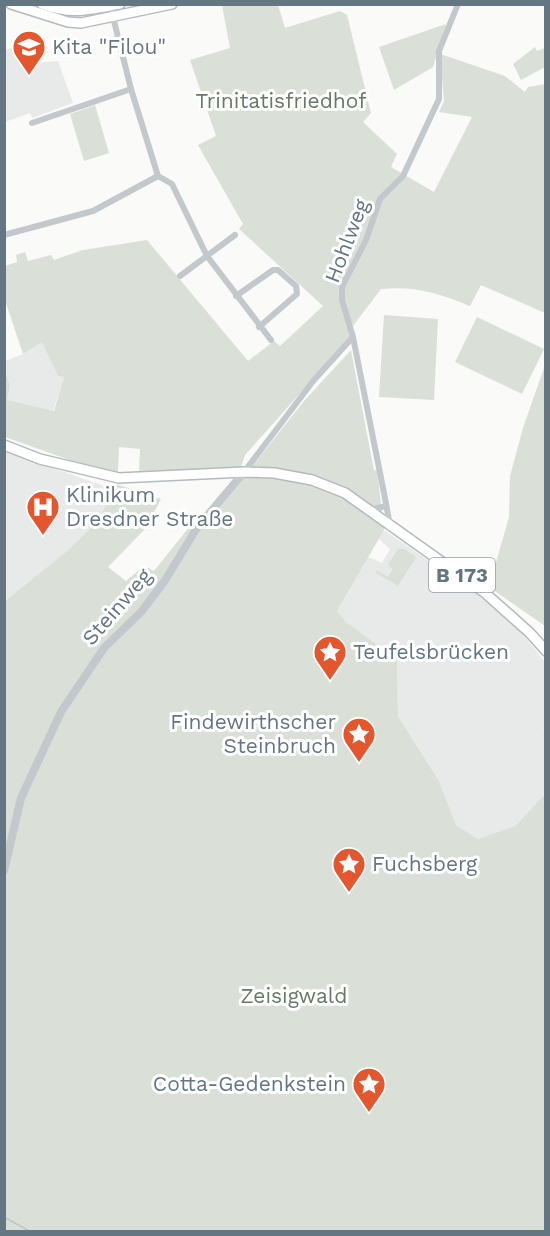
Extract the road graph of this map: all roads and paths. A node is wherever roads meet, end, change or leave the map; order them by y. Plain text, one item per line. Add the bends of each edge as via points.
1 (10, 4) edge
2 (42, 4) edge
3 (172, 4) edge
4 (458, 4) edge
5 (115, 9) edge
6 (131, 89) junction
7 (32, 123) dead end
8 (158, 176) junction
9 (4, 235) edge
10 (235, 235) dead end
11 (207, 256) junction
12 (180, 276) dead end
13 (236, 296) junction
14 (259, 327) junction
15 (353, 337) junction
16 (271, 340) dead end
17 (4, 445) edge
18 (244, 472) junction
19 (386, 506) junction
20 (369, 510) junction
21 (387, 523) junction
22 (546, 651) edge
23 (4, 871) edge

1 - 5 main road via 68,22
2 - 5 main road via 70,13
3 - 5 main road
4 - 15 street, Hohlweg via 439,51 439,99 403,176 380,199 366,240 342,287
5 - 6 street
6 - 7 street
6 - 8 street
8 - 9 street via 93,211
8 - 11 street via 172,184
10 - 11 street
11 - 12 street
11 - 13 street
13 - 14 street
13 - 14 street via 273,270 296,286 297,294
14 - 16 street
15 - 18 street, Steinweg via 310,385
15 - 19 street, Hohlweg
17 - 18 main road, B 173 via 40,459 119,478
18 - 20 main road, B 173 via 312,480 345,493
18 - 23 street, Steinweg via 197,528 141,612 105,648 61,712 21,798
19 - 20 street
19 - 21 street, Hohlweg
20 - 21 main road, B 173
21 - 22 main road, B 173 via 484,592

